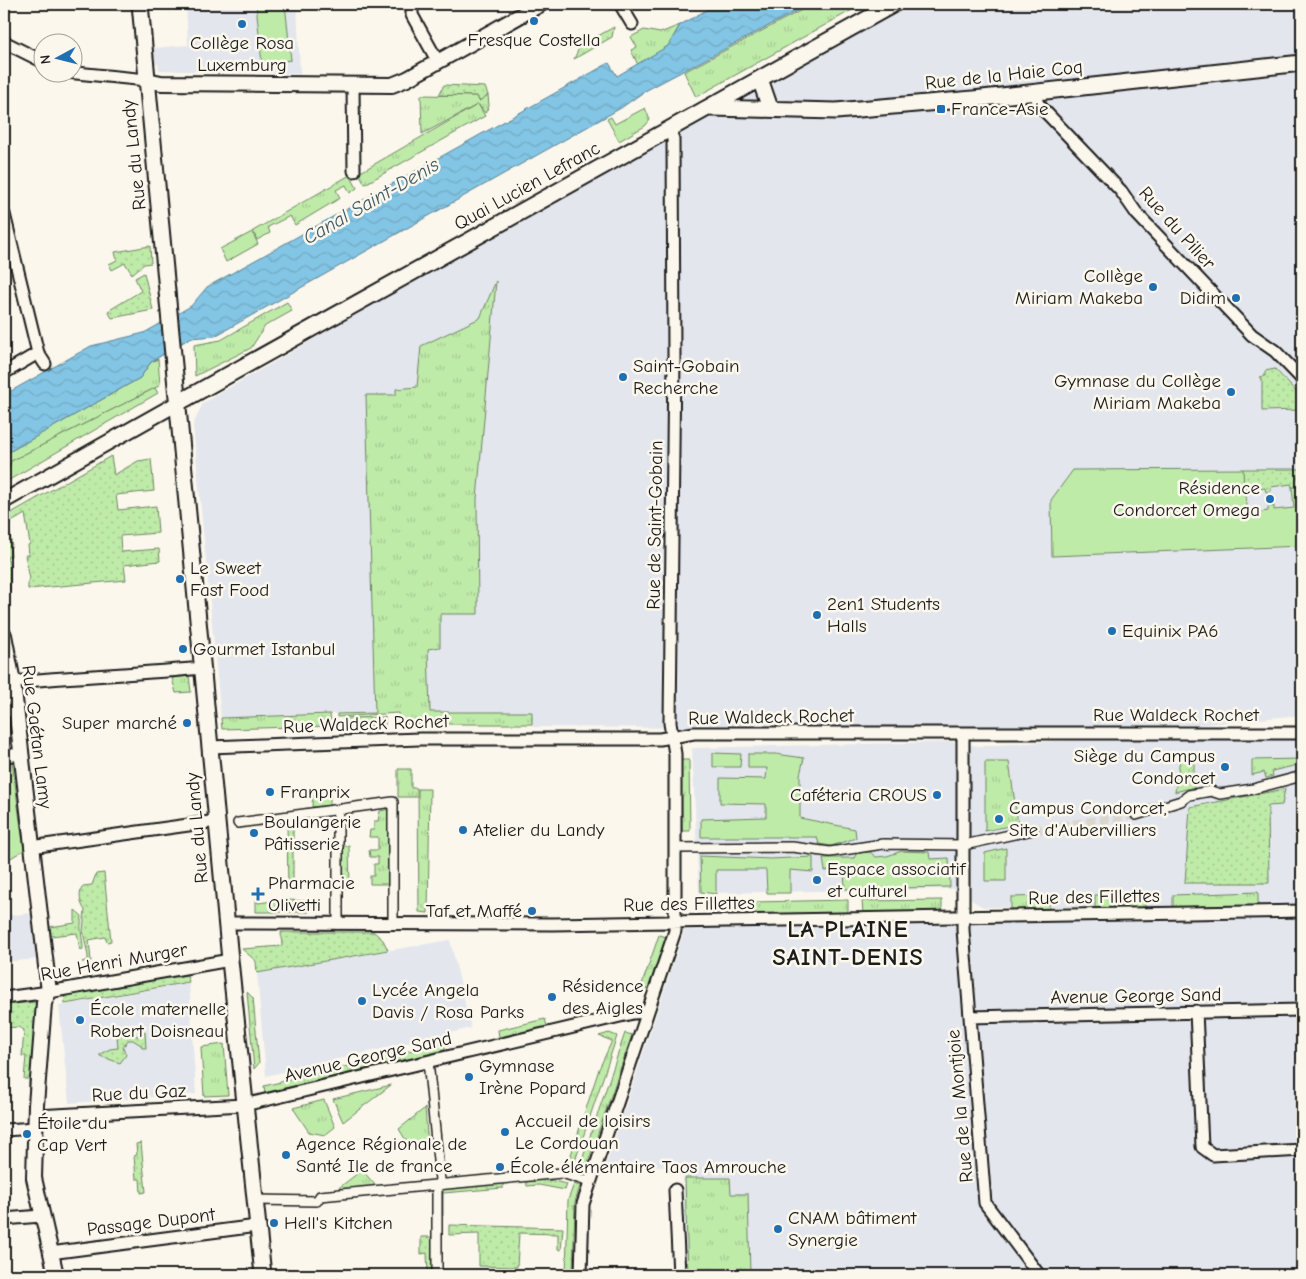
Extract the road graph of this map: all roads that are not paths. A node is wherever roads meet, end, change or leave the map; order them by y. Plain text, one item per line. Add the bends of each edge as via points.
1 (140, 4) edge
2 (412, 4) edge
3 (541, 4) edge
4 (620, 4) edge
5 (894, 4) edge
6 (632, 24) dead end
7 (4, 42) edge
8 (32, 56) edge
9 (438, 62) junction
10 (1302, 63) edge
11 (82, 74) edge
12 (760, 79) junction
13 (147, 80) junction
14 (353, 85) junction
15 (1034, 92) junction
16 (710, 108) junction
17 (770, 108) junction
18 (669, 129) junction
19 (354, 171) dead end
20 (4, 214) edge
21 (38, 353) junction
22 (45, 364) dead end
23 (4, 373) edge
24 (1302, 379) edge
25 (178, 403) junction
26 (4, 501) edge
27 (4, 635) edge
28 (203, 668) junction
29 (12, 682) junction
30 (10, 711) edge
31 (963, 733) junction
32 (1302, 733) edge
33 (673, 738) junction
34 (210, 746) junction
35 (21, 754) junction
36 (4, 756) edge
37 (1302, 776) edge
38 (338, 810) junction
39 (1136, 814) tunnel mouth
40 (217, 821) junction
41 (238, 823) dead end
42 (1033, 830) tunnel mouth
43 (964, 846) junction
44 (31, 847) junction
45 (676, 848) junction
46 (1302, 911) edge
47 (964, 916) junction
48 (675, 922) junction
49 (226, 923) junction
50 (338, 924) junction
51 (393, 924) junction
52 (230, 960) junction
53 (49, 992) junction
54 (4, 998) edge
55 (1302, 1010) edge
56 (1196, 1011) junction
57 (647, 1012) junction
58 (970, 1017) junction
59 (428, 1061) junction
60 (244, 1105) junction
61 (36, 1122) junction
62 (4, 1130) edge
63 (1302, 1150) edge
64 (590, 1182) junction
65 (438, 1184) junction
66 (676, 1190) dead end
67 (255, 1200) junction
68 (41, 1216) junction
69 (4, 1219) edge
70 (257, 1226) junction
71 (50, 1253) junction
72 (56, 1275) edge
73 (263, 1275) edge
74 (437, 1275) edge
75 (581, 1275) edge
76 (679, 1275) edge
77 (1039, 1275) edge

1 - 13 main road, Rue du Landy
2 - 9 street via 412,15
3 - 9 street
4 - 6 street
5 - 12 main road, Quai Lucien Lefranc
7 - 8 street
9 - 14 street via 392,85
10 - 15 main road, Rue de la Haie Coq
11 - 13 street
12 - 16 main road, Quai Lucien Lefranc
12 - 17 main road
13 - 14 street via 161,83
13 - 25 main road, Rue du Landy
14 - 19 street
15 - 17 main road, Rue de la Haie Coq via 836,111
15 - 24 street, Rue du Pilier via 1038,104 1121,191 1136,214 1252,336 1275,351
16 - 17 main road, Rue de la Haie Coq
16 - 18 main road, Quai Lucien Lefranc
18 - 25 main road, Quai Lucien Lefranc
18 - 33 street, Rue de Saint-Gobain via 674,149 670,723
20 - 21 street
21 - 22 street
21 - 23 street
25 - 26 street
25 - 28 main road, Rue du Landy
27 - 29 street, Rue Gaétan Lamy
28 - 29 street
28 - 34 main road, Rue du Landy
29 - 30 street, Rue Gaétan Lamy
30 - 35 street, Rue Gaétan Lamy
31 - 32 street, Rue Waldeck Rochet
31 - 33 street, Rue Waldeck Rochet via 694,733
31 - 43 street, Rue de la Montjoie
33 - 34 street, Rue Waldeck Rochet via 419,739
33 - 45 street, Rue de Saint-Gobain
34 - 40 main road, Rue du Landy
35 - 36 street
35 - 44 street, Rue Gaétan Lamy
37 - 39 street via 1245,790 1189,795
38 - 41 street
38 - 50 street
38 - 51 street via 393,802
40 - 44 street
40 - 49 main road, Rue du Landy
42 - 43 street
43 - 45 street via 883,844 830,852 792,847
43 - 47 street, Rue de la Montjoie
44 - 53 street, Rue Gaétan Lamy
45 - 48 street, Rue de Saint-Gobain
46 - 47 street, Rue des Fillettes
47 - 48 street, Rue des Fillettes
47 - 58 street, Rue de la Montjoie
48 - 51 street, Rue des Fillettes
48 - 57 street, Rue de Saint-Gobain via 675,931
49 - 50 street, Rue des Fillettes
49 - 52 main road, Rue du Landy
50 - 51 street, Rue des Fillettes
52 - 53 street, Rue Henri Murger
52 - 60 main road, Rue du Landy
53 - 54 street, Rue Henri Murger
53 - 61 street via 44,1003
55 - 56 street, Avenue George Sand
56 - 58 street, Avenue George Sand
56 - 63 street via 1202,1147 1213,1155
57 - 59 street, Avenue George Sand
57 - 64 street, Rue de Saint-Gobain
58 - 77 street, Rue de la Montjoie via 985,1203
59 - 60 street, Avenue George Sand
59 - 65 street
60 - 61 street, Rue du Gaz
60 - 67 main road, Rue du Landy
61 - 62 street, Rue du Gaz
61 - 68 street via 34,1178
64 - 65 street via 562,1173
64 - 75 street, Rue de Saint-Gobain via 583,1204
65 - 67 street via 320,1196 317,1201
65 - 74 street
66 - 76 street
67 - 70 main road, Rue du Landy
68 - 69 street
68 - 71 street
70 - 71 street, Passage Dupont
70 - 73 main road, Rue du Landy
71 - 72 street

